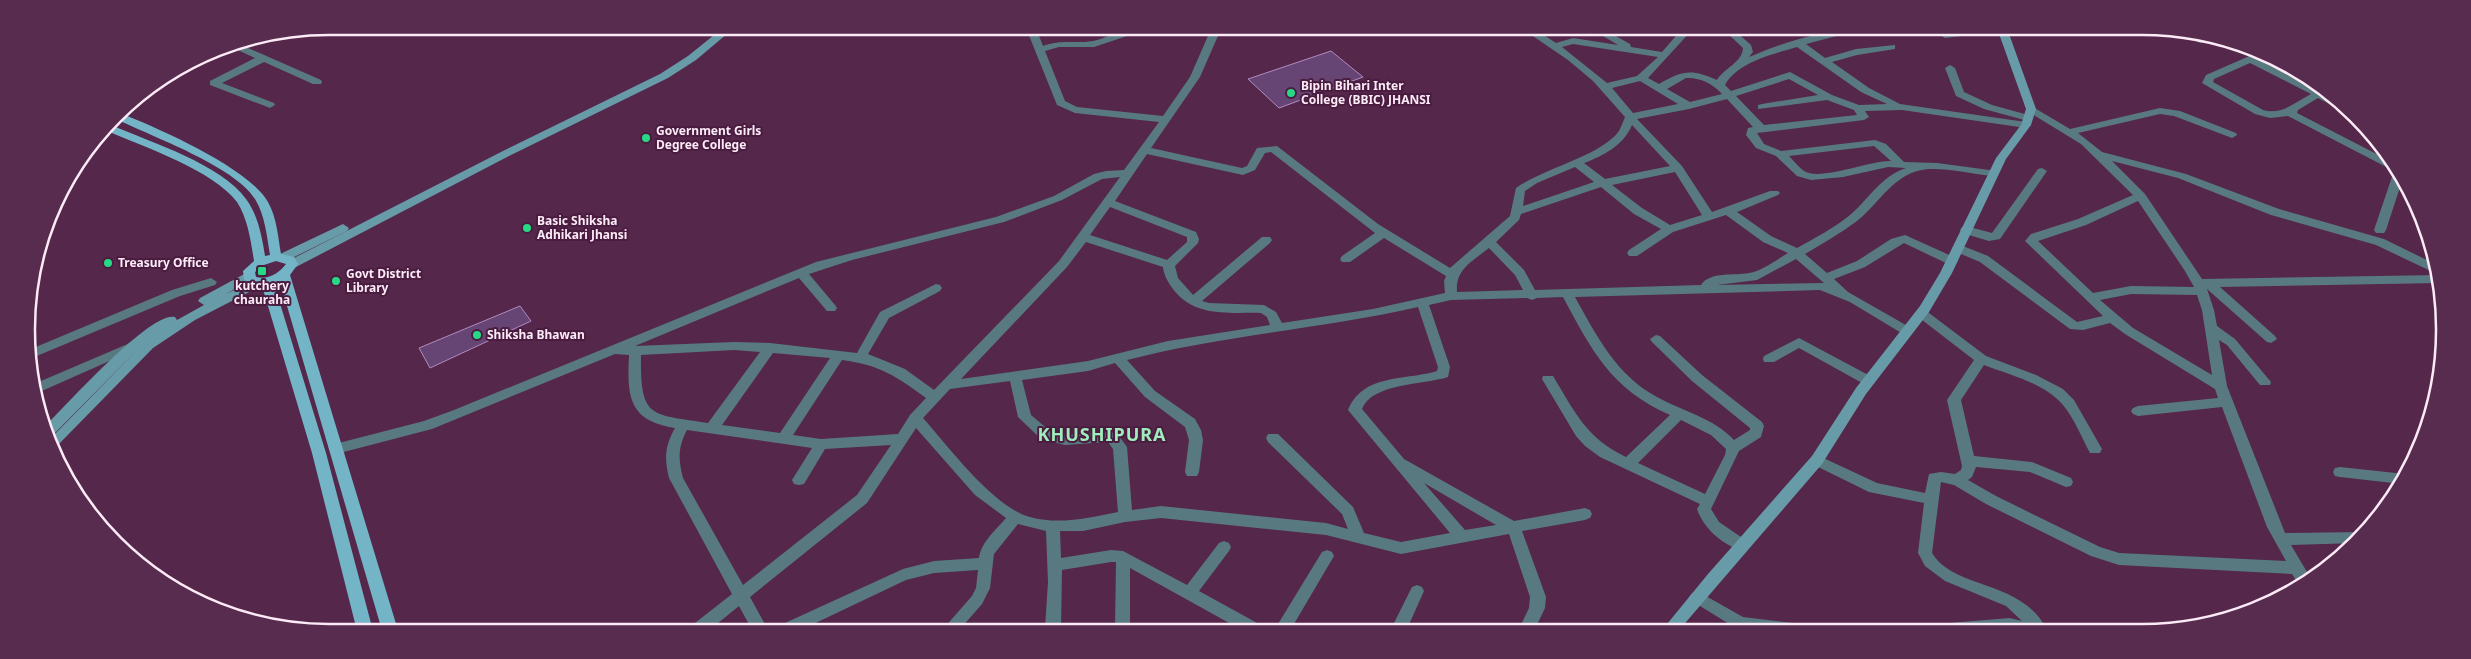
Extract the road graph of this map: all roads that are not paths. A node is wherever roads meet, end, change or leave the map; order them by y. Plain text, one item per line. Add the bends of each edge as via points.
1 (707, 35) edge
2 (721, 35) edge
3 (1034, 35) edge
4 (1124, 35) edge
5 (1213, 35) edge
6 (1537, 35) edge
7 (1607, 35) edge
8 (1683, 35) edge
9 (1734, 35) edge
10 (1829, 35) edge
11 (2004, 35) edge
12 (1798, 43) junction
13 (1555, 46) junction
14 (1892, 47) dead end
15 (242, 49) edge
16 (1039, 50) junction
17 (1635, 51) junction
18 (1665, 55) junction
19 (2254, 57) edge
20 (264, 58) junction
21 (1824, 62) junction
22 (1738, 65) junction
23 (1950, 68) dead end
24 (1640, 78) junction
25 (318, 82) dead end
26 (2301, 82) edge
27 (1720, 85) junction
28 (1604, 87) junction
29 (1659, 89) junction
30 (2319, 94) edge
31 (1731, 95) junction
32 (1828, 97) junction
33 (270, 105) dead end
34 (1689, 106) junction
35 (1762, 107) dead end
36 (1902, 107) junction
37 (1858, 108) junction
38 (2291, 112) junction
39 (1630, 117) junction
40 (2028, 117) junction
41 (123, 119) edge
42 (1165, 119) junction
43 (1761, 129) junction
44 (113, 130) edge
45 (2069, 132) junction
46 (2232, 135) dead end
47 (1144, 150) junction
48 (1780, 154) junction
49 (2099, 154) junction
50 (2383, 161) edge
51 (1576, 162) junction
52 (1900, 163) junction
53 (1926, 166) junction
54 (1678, 168) junction
55 (2042, 171) dead end
56 (1993, 173) junction
57 (1128, 174) junction
58 (2397, 181) edge
59 (1603, 183) junction
60 (1774, 193) dead end
61 (2141, 196) junction
62 (1108, 202) junction
63 (1728, 211) junction
64 (1517, 212) junction
65 (1708, 217) junction
66 (1669, 229) junction
67 (1966, 230) junction
68 (2380, 230) dead end
69 (1383, 233) junction
70 (1083, 237) junction
71 (1266, 240) dead end
72 (1488, 242) junction
73 (1958, 248) junction
74 (1797, 252) junction
75 (1634, 253) dead end
76 (1346, 259) dead end
77 (1952, 261) junction
78 (260, 262) junction
79 (284, 263) junction
80 (1169, 265) junction
81 (2429, 265) edge
82 (801, 272) junction
83 (1452, 274) junction
84 (1827, 277) junction
85 (2431, 279) edge
86 (258, 280) junction
87 (211, 282) dead end
88 (2203, 285) junction
89 (936, 288) dead end
90 (1705, 290) junction
91 (1568, 295) junction
92 (1844, 295) junction
93 (1451, 296) junction
94 (1532, 296) junction
95 (2091, 298) junction
96 (1194, 301) junction
97 (1422, 302) junction
98 (831, 308) dead end
99 (1921, 314) junction
100 (2112, 318) junction
101 (1277, 328) junction
102 (2211, 328) junction
103 (1907, 331) junction
104 (1656, 339) dead end
105 (2271, 339) dead end
106 (134, 344) junction
107 (149, 344) junction
108 (770, 347) junction
109 (635, 350) junction
110 (36, 352) edge
111 (609, 352) junction
112 (839, 355) junction
113 (860, 358) junction
114 (1118, 358) junction
115 (1769, 359) dead end
116 (1981, 359) junction
117 (1015, 376) junction
118 (1548, 379) dead end
119 (1868, 381) junction
120 (2265, 382) dead end
121 (948, 385) junction
122 (41, 386) edge
123 (2220, 386) junction
124 (934, 397) junction
125 (2226, 402) junction
126 (2138, 411) dead end
127 (1679, 414) junction
128 (915, 418) junction
129 (684, 424) junction
130 (52, 428) edge
131 (712, 428) junction
132 (784, 438) junction
133 (1273, 438) dead end
134 (901, 439) junction
135 (56, 440) edge
136 (821, 444) junction
137 (1734, 448) junction
138 (336, 449) junction
139 (2095, 449) dead end
140 (1396, 459) junction
141 (1817, 460) junction
142 (1968, 461) junction
143 (1628, 464) junction
144 (1192, 472) dead end
145 (2340, 472) dead end
146 (2396, 478) edge
147 (799, 480) dead end
148 (1957, 480) junction
149 (2066, 482) dead end
150 (1930, 499) junction
151 (1707, 501) junction
152 (1585, 514) dead end
153 (1125, 516) junction
154 (1016, 517) junction
155 (1053, 526) junction
156 (1514, 528) junction
157 (1358, 536) junction
158 (2351, 537) edge
159 (1463, 538) junction
160 (2280, 539) junction
161 (1742, 545) junction
162 (1224, 547) dead end
163 (1327, 556) dead end
164 (1124, 557) junction
165 (984, 564) junction
166 (1054, 565) junction
167 (2297, 568) junction
168 (2302, 576) edge
169 (1418, 591) dead end
170 (1190, 592) junction
171 (740, 596) junction
172 (1698, 597) junction
173 (363, 624) edge
174 (388, 624) edge
175 (705, 624) edge
176 (757, 624) edge
177 (799, 624) edge
178 (956, 624) edge
179 (1053, 624) edge
180 (1122, 624) edge
181 (1245, 624) edge
182 (1286, 624) edge
183 (1402, 624) edge
184 (1529, 624) edge
185 (1675, 624) edge
186 (1746, 624) edge
187 (2032, 624) edge

1 - 79 street via 684,54 644,78
2 - 79 street via 664,76
3 - 16 street
4 - 16 street via 1094,44 1058,44
5 - 42 street via 1195,77
6 - 13 street
7 - 17 street
8 - 18 street
9 - 22 street via 1748,48
10 - 12 street
11 - 40 street
12 - 21 street
12 - 22 street
13 - 17 street via 1573,41
13 - 28 street via 1588,69
14 - 21 street via 1856,52
15 - 20 street
16 - 42 street via 1061,103 1068,108
17 - 18 street
18 - 24 street
19 - 26 street
19 - 38 street via 2210,77 2207,83 2259,112 2270,115
20 - 25 street
20 - 33 street via 214,84
21 - 36 street via 1865,90
22 - 27 street via 1725,74
23 - 40 street via 1960,94 1988,107
24 - 28 street
24 - 29 street
27 - 29 street via 1686,73
27 - 31 street
28 - 39 street
29 - 34 street
30 - 38 street
31 - 32 street via 1790,75
31 - 34 street
31 - 43 street
32 - 35 street
32 - 37 street
34 - 39 street
36 - 37 street
36 - 40 street
37 - 43 street via 1864,117
38 - 50 street
39 - 51 street via 1612,146
39 - 54 street
40 - 45 street
40 - 56 street
41 - 79 main road via 214,163 249,185 259,196 269,217
42 - 47 street
43 - 48 street via 1750,132 1757,144
44 - 78 main road via 226,184 240,198 248,213 257,239
45 - 46 street via 2160,111 2176,113
45 - 49 street
47 - 57 street
47 - 69 street via 1243,172 1250,168 1261,150 1273,148
48 - 52 street via 1875,143
48 - 52 street via 1802,174 1811,177
49 - 61 street
49 - 81 street via 2182,176 2275,212 2380,242
51 - 59 street
51 - 64 street via 1553,169 1526,184 1518,196
52 - 53 street
53 - 56 street
53 - 74 street via 1906,172 1882,186 1845,225
54 - 59 street
54 - 65 street
55 - 67 street via 1996,236 1989,238
56 - 67 street
57 - 62 street
57 - 82 street via 1113,172 1094,177 1051,201 979,227 858,253
58 - 68 street
59 - 64 street
59 - 66 street via 1638,211
60 - 63 street
61 - 88 street
61 - 95 street via 2082,222 2032,239
62 - 70 street
62 - 80 street via 1192,235 1192,243
63 - 65 street
63 - 74 street via 1767,239
64 - 72 street
65 - 66 street
66 - 75 street
67 - 73 street
69 - 76 street
69 - 83 street
70 - 80 street
70 - 121 street via 1063,264
71 - 96 street
72 - 83 street
72 - 94 street via 1520,273
73 - 77 street
73 - 100 street via 1984,259 2074,326
74 - 84 street
74 - 90 street via 1753,276 1717,280 1708,284
77 - 84 street via 1905,240 1895,242 1861,264
77 - 99 street
78 - 79 main road
78 - 86 main road via 249,271
79 - 86 main road
79 - 138 main road
80 - 96 street via 1169,274
82 - 98 street
82 - 111 street
83 - 93 street
84 - 92 street
85 - 88 street
86 - 106 street
86 - 107 street
86 - 173 main road via 319,453
87 - 110 street via 176,293
88 - 95 street via 2131,290
88 - 102 street
88 - 105 street
89 - 113 street via 884,315
90 - 91 street
90 - 92 street via 1821,286
91 - 94 street
91 - 127 street via 1601,354 1619,375 1641,394
92 - 103 street
93 - 94 street
93 - 97 street
95 - 100 street
96 - 101 street via 1205,308 1219,310 1264,309 1272,316
97 - 101 street
97 - 140 street via 1444,367 1443,374 1377,387 1365,393 1356,404 1358,415
99 - 103 street
99 - 116 street
100 - 123 street
101 - 114 street via 1168,345
102 - 120 street via 2231,342
102 - 123 street
103 - 119 street
104 - 137 street via 1697,378 1757,426 1756,433
106 - 107 street
106 - 122 street
106 - 130 street
107 - 135 street
108 - 109 street
108 - 112 street
108 - 131 street
109 - 111 street
109 - 129 street via 635,399 641,409 661,421
111 - 138 street via 427,425
112 - 113 street
112 - 132 street
113 - 124 street via 888,365
114 - 117 street via 1088,366
114 - 144 street via 1150,394 1190,422 1196,440
115 - 119 street via 1799,342
116 - 139 street via 2058,392 2069,403
116 - 142 street via 1954,400
117 - 121 street
117 - 153 street via 1025,417 1046,435 1065,440 1106,436 1116,441 1120,447
118 - 143 street via 1590,442
119 - 141 street
121 - 124 street
123 - 125 street
124 - 128 street
125 - 126 street
125 - 160 street
127 - 137 street via 1729,441
127 - 143 street
128 - 134 street
128 - 154 street via 980,491
129 - 131 street
129 - 171 street via 672,446 676,478
131 - 132 street
132 - 136 street
133 - 157 street via 1348,511
134 - 136 street
134 - 171 street via 862,499
136 - 147 street
137 - 151 street
138 - 174 main road
140 - 156 street
140 - 159 street
141 - 150 street via 1874,488
141 - 161 street
142 - 148 street via 1968,473
142 - 149 street via 2032,467
143 - 151 street
145 - 146 street
148 - 150 street via 1934,478
148 - 167 street via 2096,552 2119,560
150 - 187 street via 1925,553 1928,560 1944,573 2013,603
151 - 161 street via 1704,509 1706,518
152 - 156 street
153 - 155 street via 1083,525
153 - 157 street via 1161,512 1326,529
154 - 155 street
154 - 165 street via 993,543
155 - 166 street
156 - 159 street
156 - 184 street via 1538,597
157 - 159 street via 1401,548
158 - 160 street
160 - 167 street
161 - 172 street
162 - 170 street
163 - 182 street
164 - 166 street
164 - 170 street
164 - 180 street
165 - 177 street via 934,567 904,575
165 - 178 street via 983,588
166 - 179 street
167 - 168 street
169 - 183 street
170 - 181 street
171 - 175 street
171 - 176 street
172 - 185 street
172 - 186 street

